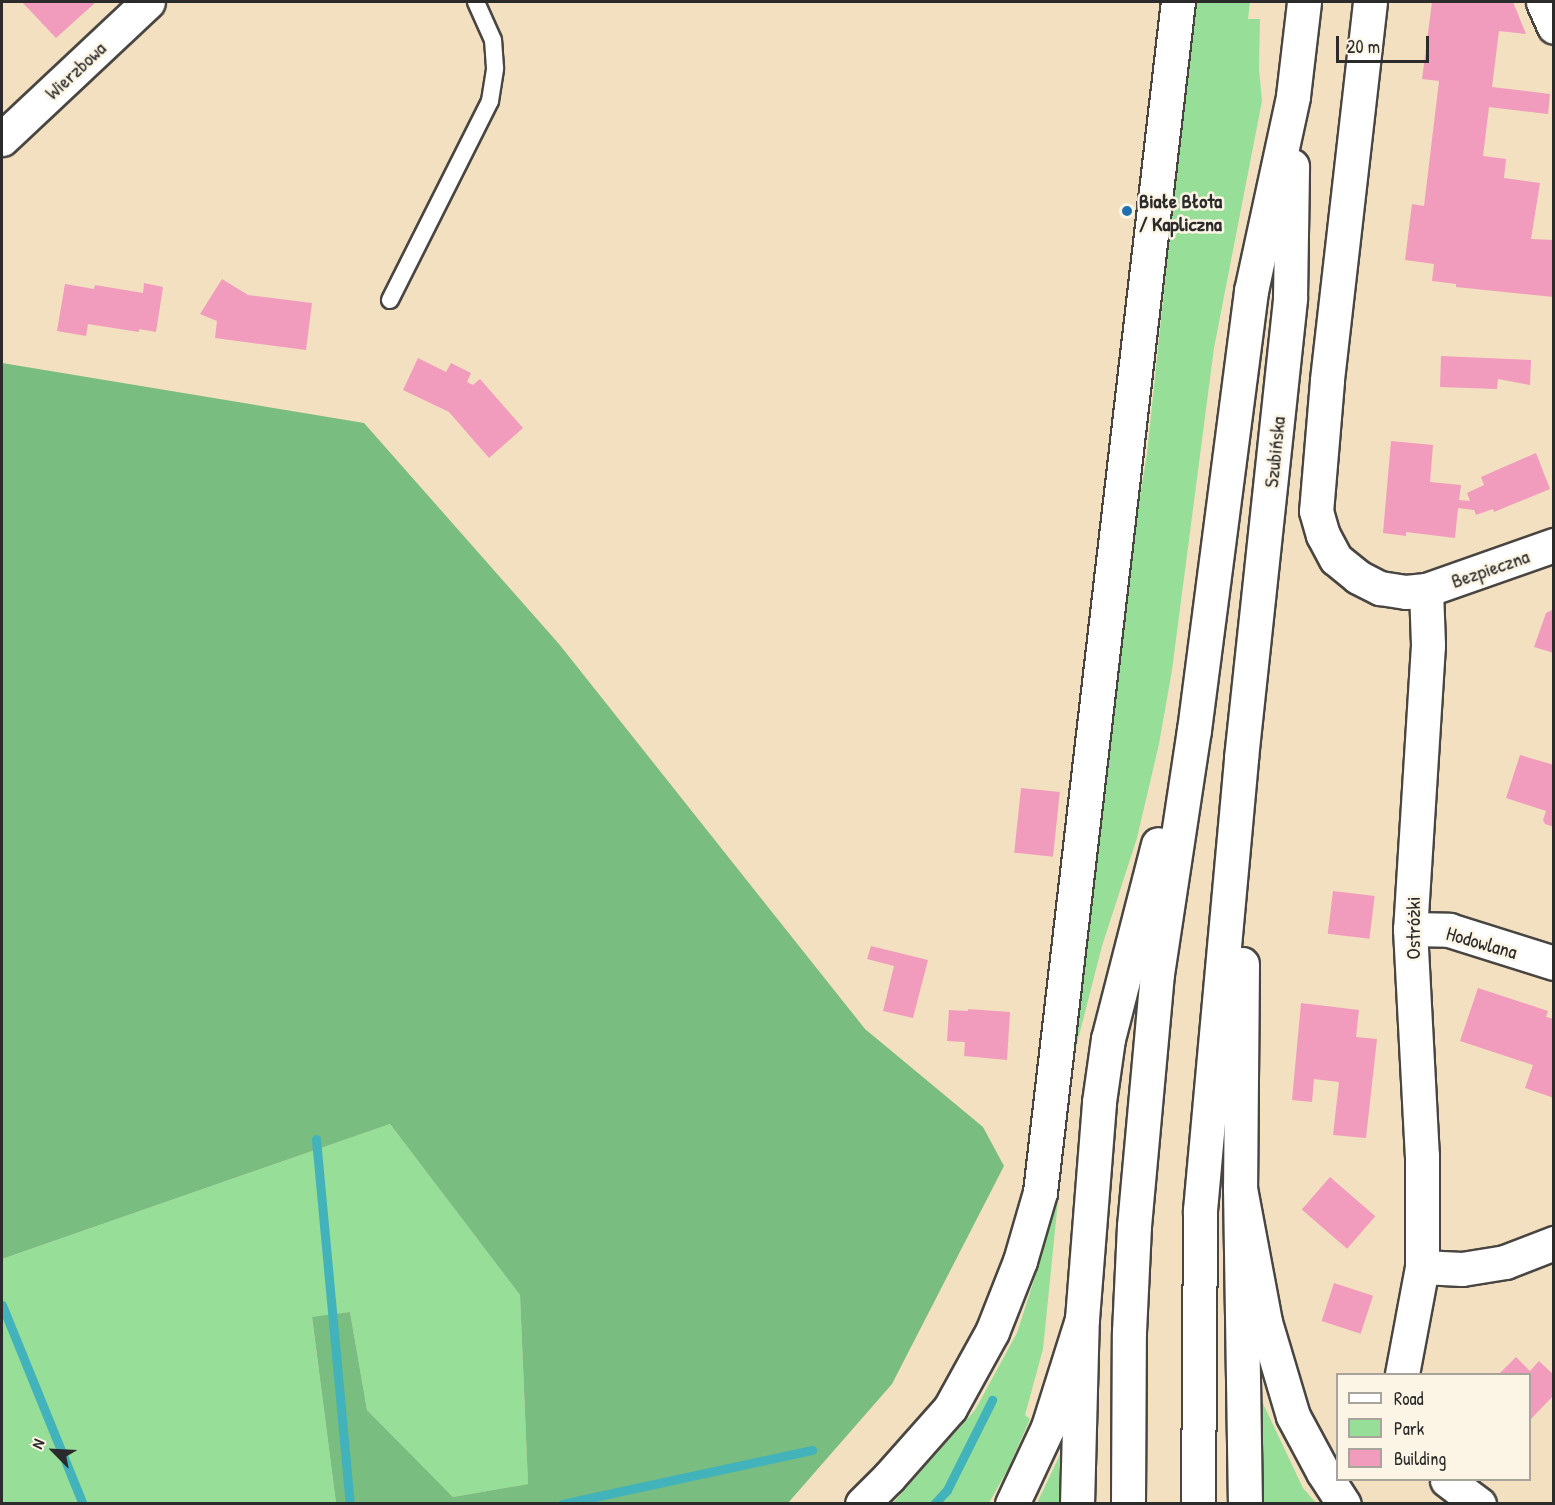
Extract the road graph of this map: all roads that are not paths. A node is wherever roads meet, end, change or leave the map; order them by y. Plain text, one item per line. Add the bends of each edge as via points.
1 (148, 2) edge
2 (476, 2) edge
3 (1178, 2) edge
4 (1304, 2) edge
5 (1370, 2) edge
6 (1543, 2) edge
7 (1554, 27) edge
8 (1293, 96) junction
9 (2, 139) edge
10 (390, 300) dead end
11 (1554, 545) edge
12 (1426, 590) junction
13 (1194, 730) junction
14 (1237, 807) junction
15 (1410, 929) junction
16 (1554, 963) edge
17 (1240, 1188) junction
18 (1554, 1243) edge
19 (1422, 1268) junction
20 (1082, 1318) junction
21 (1402, 1373) edge
22 (1450, 1481) edge
23 (861, 1503) edge
24 (1012, 1503) edge
25 (1077, 1503) edge
26 (1128, 1503) edge
27 (1198, 1503) edge
28 (1245, 1503) edge
29 (1344, 1503) edge
30 (1479, 1503) edge

1 - 9 main road, Wierzbowa
2 - 10 lane via 493,40 495,68 490,101
3 - 23 main road via 1040,1192 1020,1261 992,1332 950,1408
4 - 8 main road, Szubińska
5 - 12 main road via 1316,511 1323,536 1336,558 1358,577 1380,588
6 - 7 main road
8 - 13 main road, Szubińska via 1251,291
8 - 14 main road, Szubińska via 1290,298
11 - 12 main road, Bezpieczna
12 - 15 main road, Ostróżki via 1428,645
13 - 20 main road via 1169,802 1108,1040 1092,1168
13 - 26 main road via 1157,974 1136,1204 1129,1332
14 - 17 main road via 1243,919
14 - 27 main road via 1200,1210
15 - 16 main road, Hodowlana via 1449,930
15 - 19 main road, Ostróżki via 1422,1155
17 - 28 main road
17 - 29 main road via 1265,1323 1293,1416
18 - 19 main road via 1505,1262 1462,1269
19 - 21 main road, Ostróżki
20 - 24 main road via 1048,1427
20 - 25 main road
22 - 30 main road

